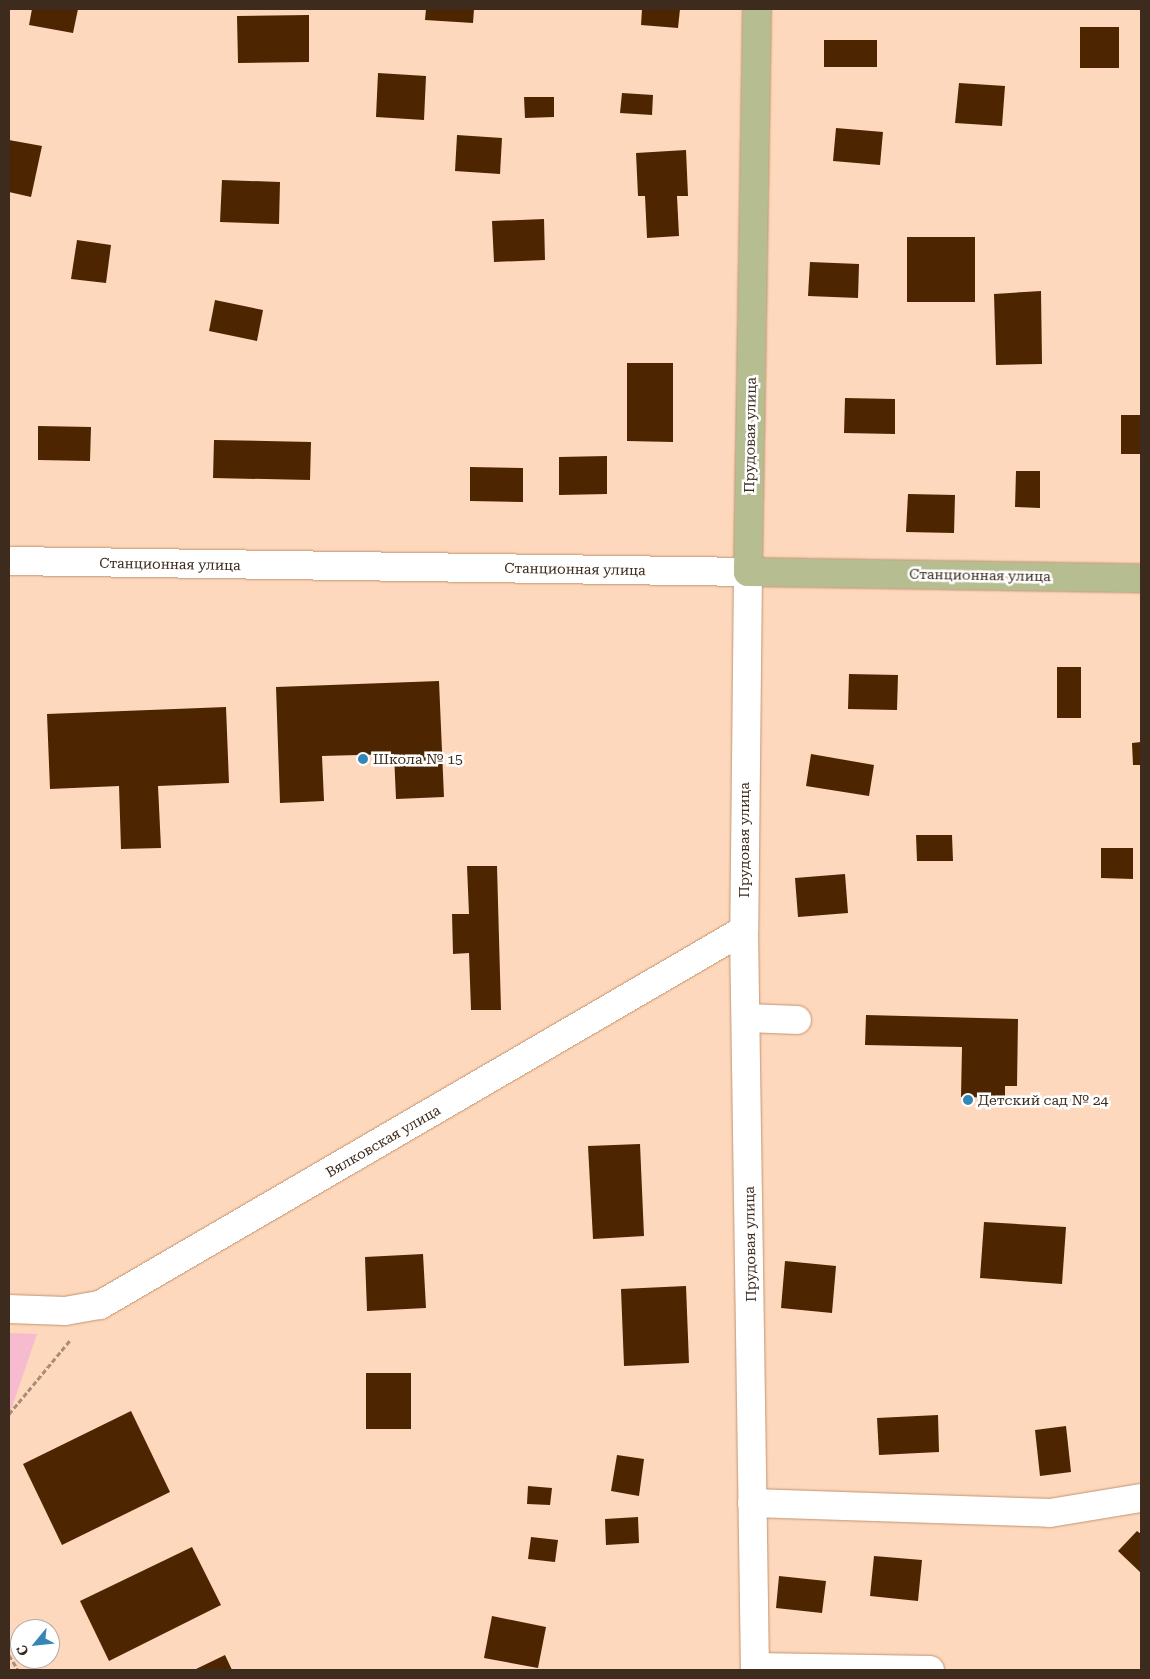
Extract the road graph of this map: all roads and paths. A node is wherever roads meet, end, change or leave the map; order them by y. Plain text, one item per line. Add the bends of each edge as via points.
1 (757, 9) edge
2 (9, 561) edge
3 (748, 572) junction
4 (1141, 578) edge
5 (744, 930) junction
6 (747, 1018) junction
7 (797, 1020) dead end
8 (100, 1305) junction
9 (9, 1310) edge
10 (9, 1414) edge
11 (1141, 1498) edge
12 (752, 1503) junction
13 (9, 1655) edge
14 (755, 1669) edge
15 (18, 1670) edge
16 (930, 1670) edge

1 - 3 main road, Прудовая улица
2 - 3 street, Станционная улица
3 - 4 main road, Станционная улица
3 - 5 street, Прудовая улица
5 - 6 street, Прудовая улица
5 - 8 street, Вялковская улица
6 - 7 street
6 - 12 street, Прудовая улица
8 - 9 street, Вялковская улица via 65,1311
8 - 10 path
11 - 12 street via 1050,1514
12 - 14 street, Прудовая улица
13 - 15 path
14 - 16 street

